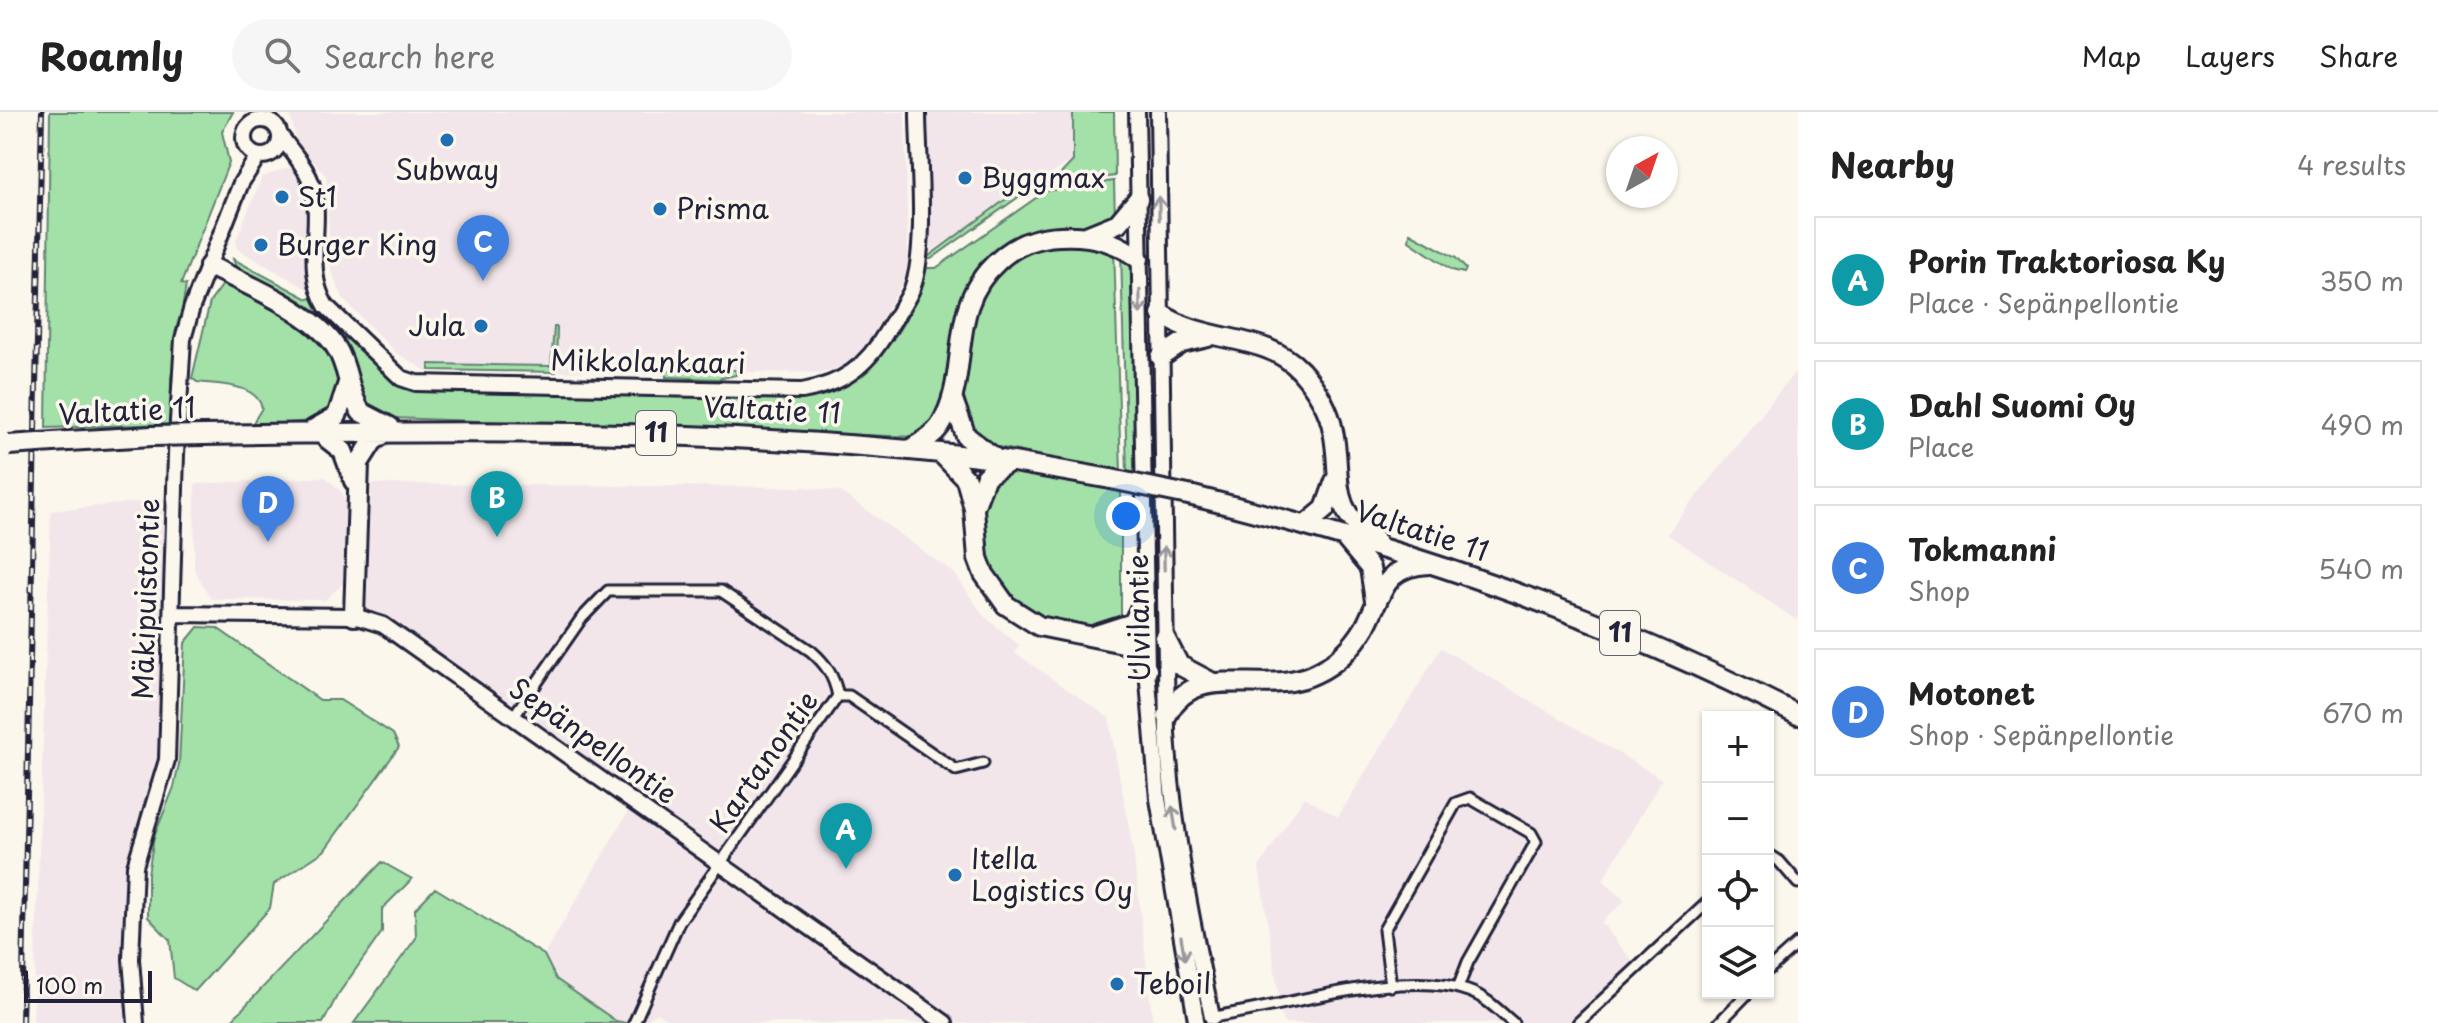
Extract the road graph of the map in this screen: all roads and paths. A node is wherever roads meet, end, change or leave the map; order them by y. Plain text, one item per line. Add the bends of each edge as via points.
1 (918, 112) edge
2 (1137, 112) edge
3 (1158, 112) edge
4 (260, 116) edge
5 (277, 124) edge
6 (244, 142) junction
7 (262, 156) junction
8 (306, 171) junction
9 (241, 183) junction
10 (1138, 199) junction
11 (1086, 236) junction
12 (1139, 259) junction
13 (209, 266) junction
14 (1161, 314) junction
15 (1211, 337) junction
16 (1161, 357) junction
17 (348, 382) junction
18 (952, 397) junction
19 (395, 430) junction
20 (312, 433) junction
21 (4, 446) edge
22 (911, 449) junction
23 (941, 453) junction
24 (1003, 460) junction
25 (1336, 478) junction
26 (356, 488) junction
27 (974, 509) junction
28 (1307, 524) junction
29 (1342, 535) junction
30 (1391, 549) junction
31 (1435, 564) junction
32 (1145, 599) junction
33 (1375, 601) junction
34 (172, 614) junction
35 (354, 616) junction
36 (1094, 636) junction
37 (1165, 638) junction
38 (1147, 670) junction
39 (1211, 682) junction
40 (838, 696) junction
41 (1167, 715) junction
42 (1798, 715) edge
43 (513, 717) junction
44 (983, 763) dead end
45 (1770, 855) edge
46 (720, 863) junction
47 (1798, 883) edge
48 (1702, 908) edge
49 (1798, 943) edge
50 (1774, 965) edge
51 (1391, 986) junction
52 (1458, 988) junction
53 (1742, 999) edge
54 (1212, 1020) edge
55 (1192, 1022) edge
56 (136, 1023) edge
57 (634, 1023) edge
58 (945, 1023) edge
59 (1513, 1023) edge
60 (1578, 1023) edge
61 (1719, 1023) edge

1 - 8 street, Mikkolankaari via 919,237 912,288 875,352 857,371 839,382 802,391 416,383 401,378 318,292 314,199
2 - 10 street, Ulvilantie
14 -> 3 street, Ulvilantie
4 - 5 street
4 - 6 street via 246,128
5 - 7 street via 279,144
5 - 8 street, Mikkolankaari
6 - 7 street
6 - 9 street, Mäkipuistontie
7 - 8 street
7 - 9 street, Mäkipuistontie
9 - 13 street, Mäkipuistontie
10 - 11 highway via 1118,223
10 - 12 street, Ulvilantie
11 - 12 highway via 1118,244
11 - 18 highway via 1024,243 983,277 965,311
12 -> 32 street, Ulvilantie
13 - 17 highway via 325,333 340,355
13 - 34 street, Mäkipuistontie via 192,307 179,373
14 - 15 highway
14 - 16 street, Ulvilantie
15 - 16 highway via 1182,343
15 - 25 highway via 1267,348 1299,369 1328,413
37 -> 16 street, Ulvilantie
17 - 19 highway via 361,412
17 - 20 highway via 337,416
18 - 22 highway via 939,428
18 - 24 highway via 966,436
19 - 20 highway, Valtatie 11 / 11
19 - 22 highway, Valtatie 11 / 11 via 671,433
19 - 26 highway via 364,451
20 - 21 highway, Valtatie 11 / 11, bridge
20 - 26 highway via 343,451
22 - 23 highway, Valtatie 11 / 11
23 - 24 highway, Valtatie 11 / 11
23 - 27 highway via 966,479
24 - 27 highway via 986,476
24 - 28 highway, Valtatie 11 / 11, bridge
25 - 28 highway via 1325,509
25 - 30 highway via 1351,521
26 - 35 highway
27 - 36 highway via 981,566 1006,605 1039,626
28 - 29 highway, Valtatie 11 / 11
29 - 30 highway, Valtatie 11 / 11
29 - 33 highway via 1370,568
30 - 31 highway, Valtatie 11 / 11
31 - 33 highway via 1410,565 1395,573
31 - 42 highway, Valtatie 11 / 11 via 1639,641
32 - 36 highway via 1133,623
32 - 38 street, Ulvilantie
33 - 39 highway via 1356,640 1320,671 1278,685
34 - 35 street, Sepänpellontie
34 - 56 street, Mäkipuistontie via 167,760 135,866 131,959
35 - 43 street, Sepänpellontie via 390,629
36 - 38 highway via 1136,649
37 - 39 highway via 1179,665
37 - 41 street, Ulvilantie
38 -> 55 street, Ulvilantie via 1158,799
39 - 41 highway via 1187,689
40 - 43 street, Kartanontie via 824,663 721,591 622,588 598,598
40 - 44 street via 849,696 956,770
40 - 46 street, Kartanontie
54 -> 41 street, Ulvilantie via 1171,798
43 - 46 street, Sepänpellontie
45 - 47 street
46 - 57 street, Kartanontie via 673,932
46 - 58 street, Sepänpellontie
48 - 60 street
49 - 50 street
51 - 52 street via 1428,983
51 - 52 street via 1383,944 1388,919 1456,803 1470,798 1531,833 1536,842
51 - 54 street
52 - 59 street via 1483,998
53 - 61 street
54 - 55 street

